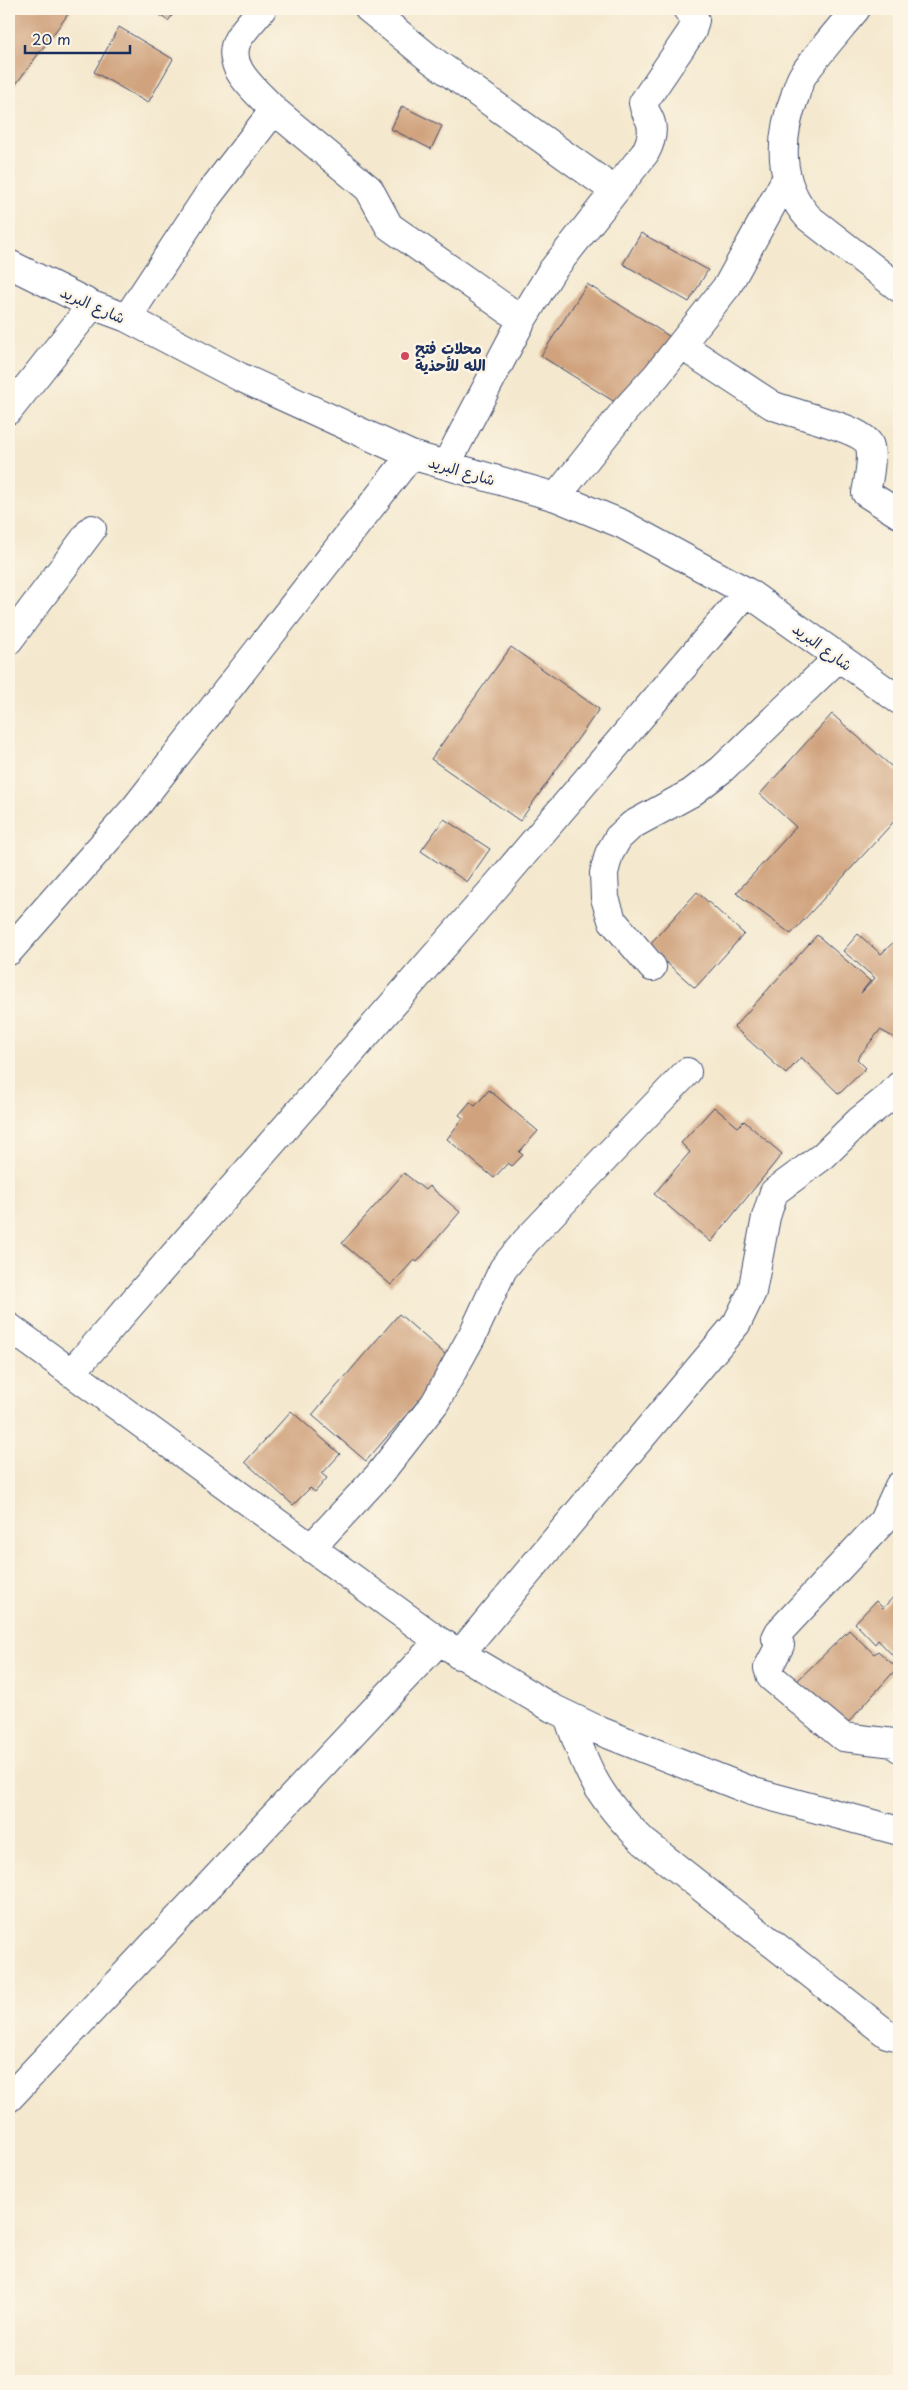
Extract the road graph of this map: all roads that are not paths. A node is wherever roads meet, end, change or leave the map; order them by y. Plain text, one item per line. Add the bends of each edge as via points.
1 (262, 9) edge
2 (369, 9) edge
3 (687, 9) edge
4 (856, 9) edge
5 (274, 110) junction
6 (788, 177) junction
7 (615, 191) junction
8 (9, 264) edge
9 (899, 288) edge
10 (92, 305) junction
11 (127, 318) junction
12 (522, 320) junction
13 (681, 345) junction
14 (9, 410) edge
15 (411, 455) junction
16 (446, 465) junction
17 (556, 497) junction
18 (899, 514) edge
19 (92, 529) dead end
20 (747, 592) junction
21 (9, 640) edge
22 (838, 658) junction
23 (899, 700) edge
24 (9, 951) edge
25 (652, 967) dead end
26 (688, 1072) dead end
27 (896, 1097) edge
28 (9, 1327) edge
29 (72, 1373) junction
30 (899, 1486) edge
31 (311, 1548) junction
32 (449, 1648) junction
33 (568, 1716) junction
34 (899, 1748) edge
35 (899, 1831) edge
36 (899, 2038) edge
37 (9, 2098) edge

1 - 5 street via 238,40 232,56 236,68
2 - 7 street via 429,58
3 - 7 street via 695,20 692,31 644,103 652,130 651,142
4 - 6 street via 802,76 786,118 782,160
5 - 11 street via 207,197
5 - 12 street via 369,189 389,226
6 - 9 street via 800,209 809,218
6 - 13 street via 728,285
7 - 12 street via 551,272
8 - 10 street, شارع البريد
10 - 11 street, شارع البريد
10 - 14 street
11 - 15 street, شارع البريد via 240,377
12 - 16 street
13 - 17 street
13 - 18 street via 772,405 826,421 867,441 871,449 871,471 866,493
15 - 16 street, شارع البريد
15 - 24 street via 135,808
16 - 17 street, شارع البريد
17 - 20 street, شارع البريد via 622,524
19 - 21 street
20 - 22 street, شارع البريد
20 - 29 street via 498,885
22 - 23 street, شارع البريد
22 - 25 street via 721,770 692,793 632,825 618,838 604,873 605,898 612,920
26 - 31 street via 503,1269 473,1334 435,1403 378,1476
27 - 32 street via 859,1121 823,1156 774,1192 752,1292 738,1323
28 - 29 street
29 - 31 street
30 - 34 street via 884,1521 778,1632 776,1638 780,1645 768,1668 771,1677 843,1737 894,1743
31 - 32 street
32 - 33 street
32 - 37 street
33 - 35 street via 754,1792
33 - 36 street via 583,1760 603,1798 620,1819 644,1842 826,1987 887,2034

